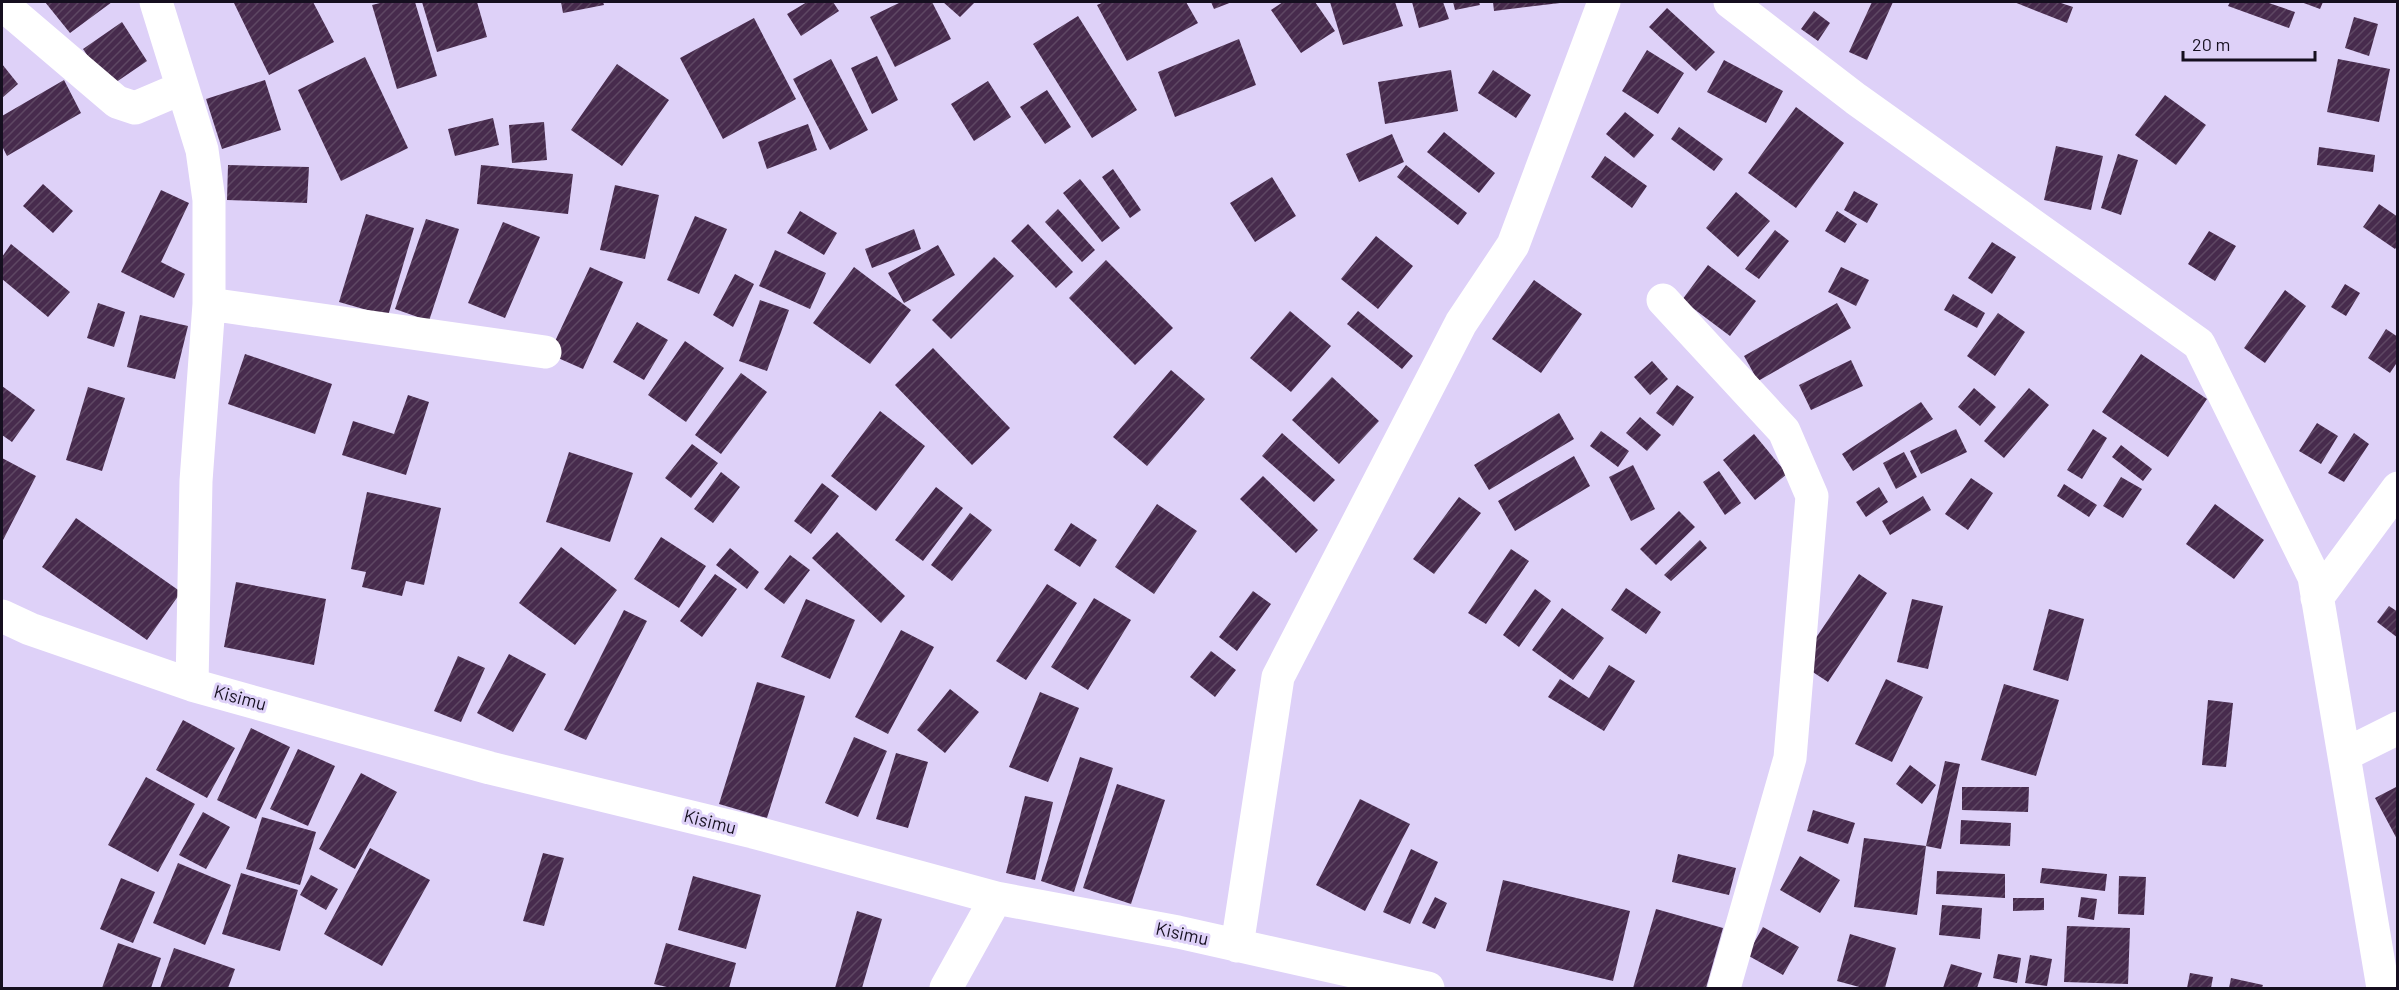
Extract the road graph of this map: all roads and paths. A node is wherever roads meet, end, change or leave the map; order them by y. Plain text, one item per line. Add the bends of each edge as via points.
1 (156, 2) edge
2 (1604, 2) edge
3 (1730, 2) edge
4 (2, 4) edge
5 (182, 88) junction
6 (1663, 300) dead end
7 (210, 304) junction
8 (545, 352) dead end
9 (2397, 488) edge
10 (2318, 598) junction
11 (2, 616) edge
12 (192, 685) junction
13 (2397, 728) edge
14 (2344, 755) junction
15 (996, 898) junction
16 (1237, 946) junction
17 (946, 988) edge
18 (1428, 988) edge
19 (1724, 988) edge
20 (2383, 988) edge

1 - 5 street
2 - 16 street via 1513,245 1461,323 1278,677
3 - 10 street via 1856,99 2199,344 2314,577
4 - 5 street via 117,102 135,108
5 - 7 street via 202,150 209,200
6 - 19 street via 1784,431 1812,496 1790,758
7 - 8 street
7 - 12 street via 196,481
9 - 10 street
10 - 14 street
11 - 12 street, Kisimu
12 - 15 street, Kisimu via 490,768 753,832
13 - 14 street
14 - 20 street
15 - 16 street, Kisimu
15 - 17 street
16 - 18 street, Kisimu

